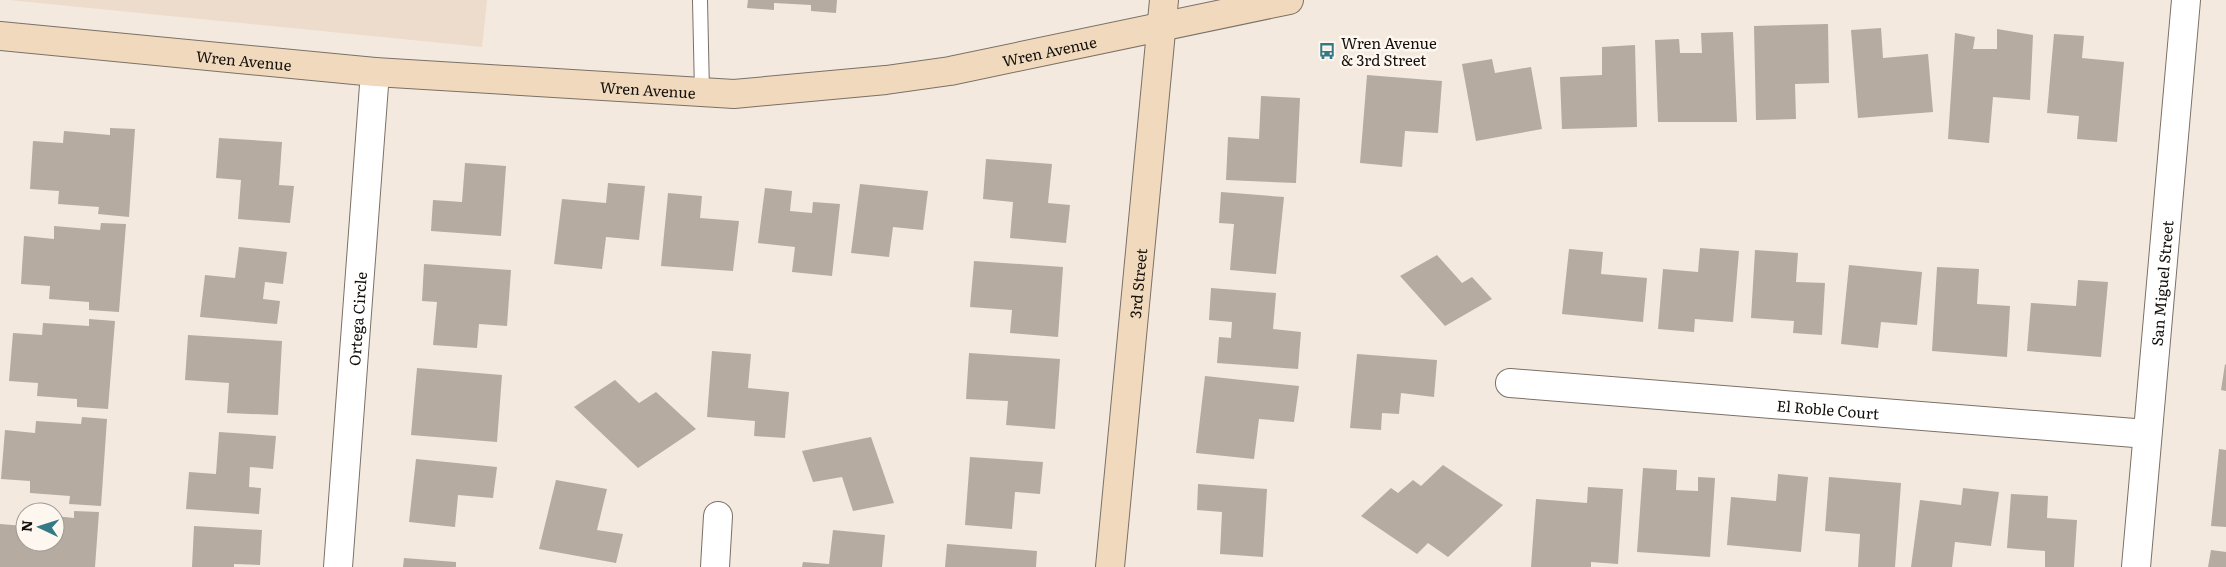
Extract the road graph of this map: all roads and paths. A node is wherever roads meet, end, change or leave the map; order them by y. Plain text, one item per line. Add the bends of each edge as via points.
1 (700, 0) edge
2 (1164, 0) edge
3 (1289, 0) edge
4 (2186, 0) edge
5 (1162, 28) junction
6 (0, 36) edge
7 (374, 72) junction
8 (702, 92) junction
9 (1510, 383) dead end
10 (2147, 434) junction
11 (718, 516) dead end
12 (338, 567) edge
13 (715, 567) edge
14 (1110, 567) edge
15 (2136, 567) edge

1 - 8 lane
2 - 5 street, 3rd Street
3 - 5 street, Wren Avenue
4 - 10 street, San Miguel Street
5 - 8 street, Wren Avenue via 976,66 886,80 734,94
5 - 14 street, 3rd Street
6 - 7 street, Wren Avenue
7 - 8 street, Wren Avenue
7 - 12 street, Ortega Circle
9 - 10 street, El Roble Court
10 - 15 street, San Miguel Street
11 - 13 street

